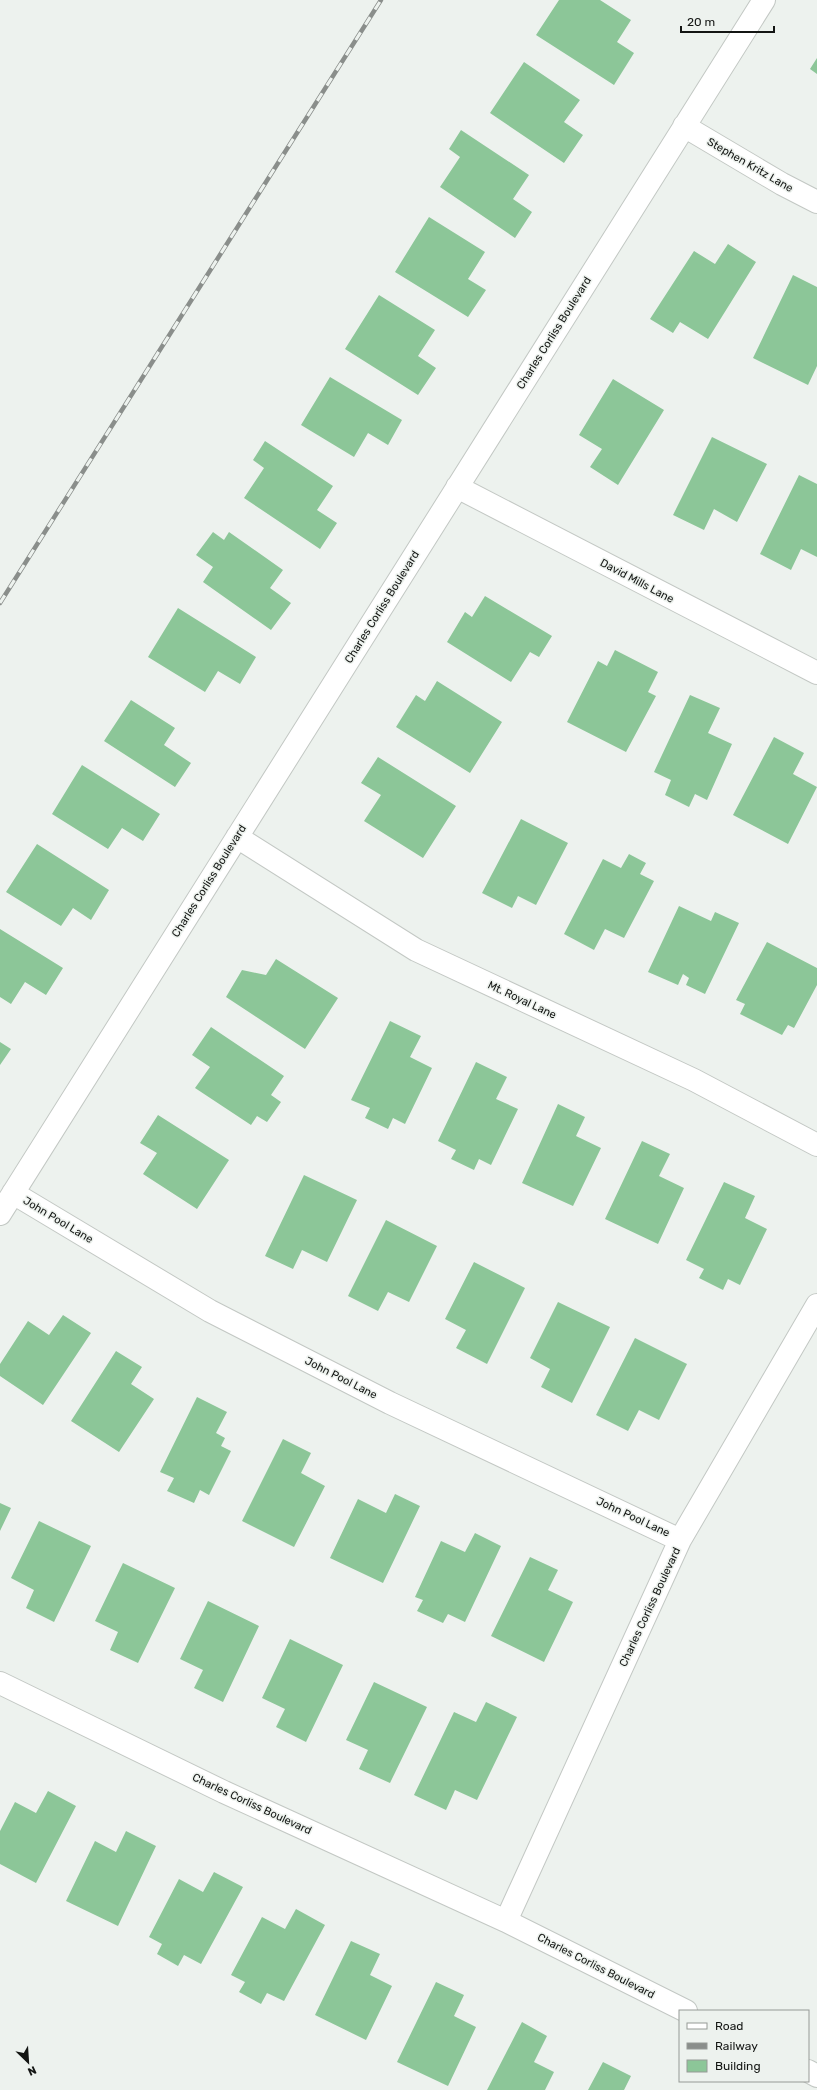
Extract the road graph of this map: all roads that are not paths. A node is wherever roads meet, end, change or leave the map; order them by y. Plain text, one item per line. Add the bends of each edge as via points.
1 (764, 0) edge
2 (684, 126) junction
3 (817, 202) edge
4 (457, 487) junction
5 (817, 673) edge
6 (237, 837) junction
7 (817, 1145) edge
8 (13, 1193) junction
9 (0, 1214) edge
10 (817, 1305) edge
11 (680, 1540) junction
12 (0, 1683) edge
13 (506, 1921) junction
14 (684, 2010) edge

1 - 2 street, Charles Corliss Boulevard
2 - 3 street, Stephen Kritz Lane
2 - 4 street, Charles Corliss Boulevard
4 - 5 street, David Mills Lane
4 - 6 street, Charles Corliss Boulevard
6 - 7 street, Mt. Royal Lane via 416,950 694,1080
6 - 8 street, Charles Corliss Boulevard
8 - 9 street, Charles Corliss Boulevard
8 - 11 street, John Pool Lane via 210,1311 390,1403
10 - 11 street, Charles Corliss Boulevard
11 - 13 street, Charles Corliss Boulevard
12 - 13 street, Charles Corliss Boulevard via 224,1792
13 - 14 street, Charles Corliss Boulevard

